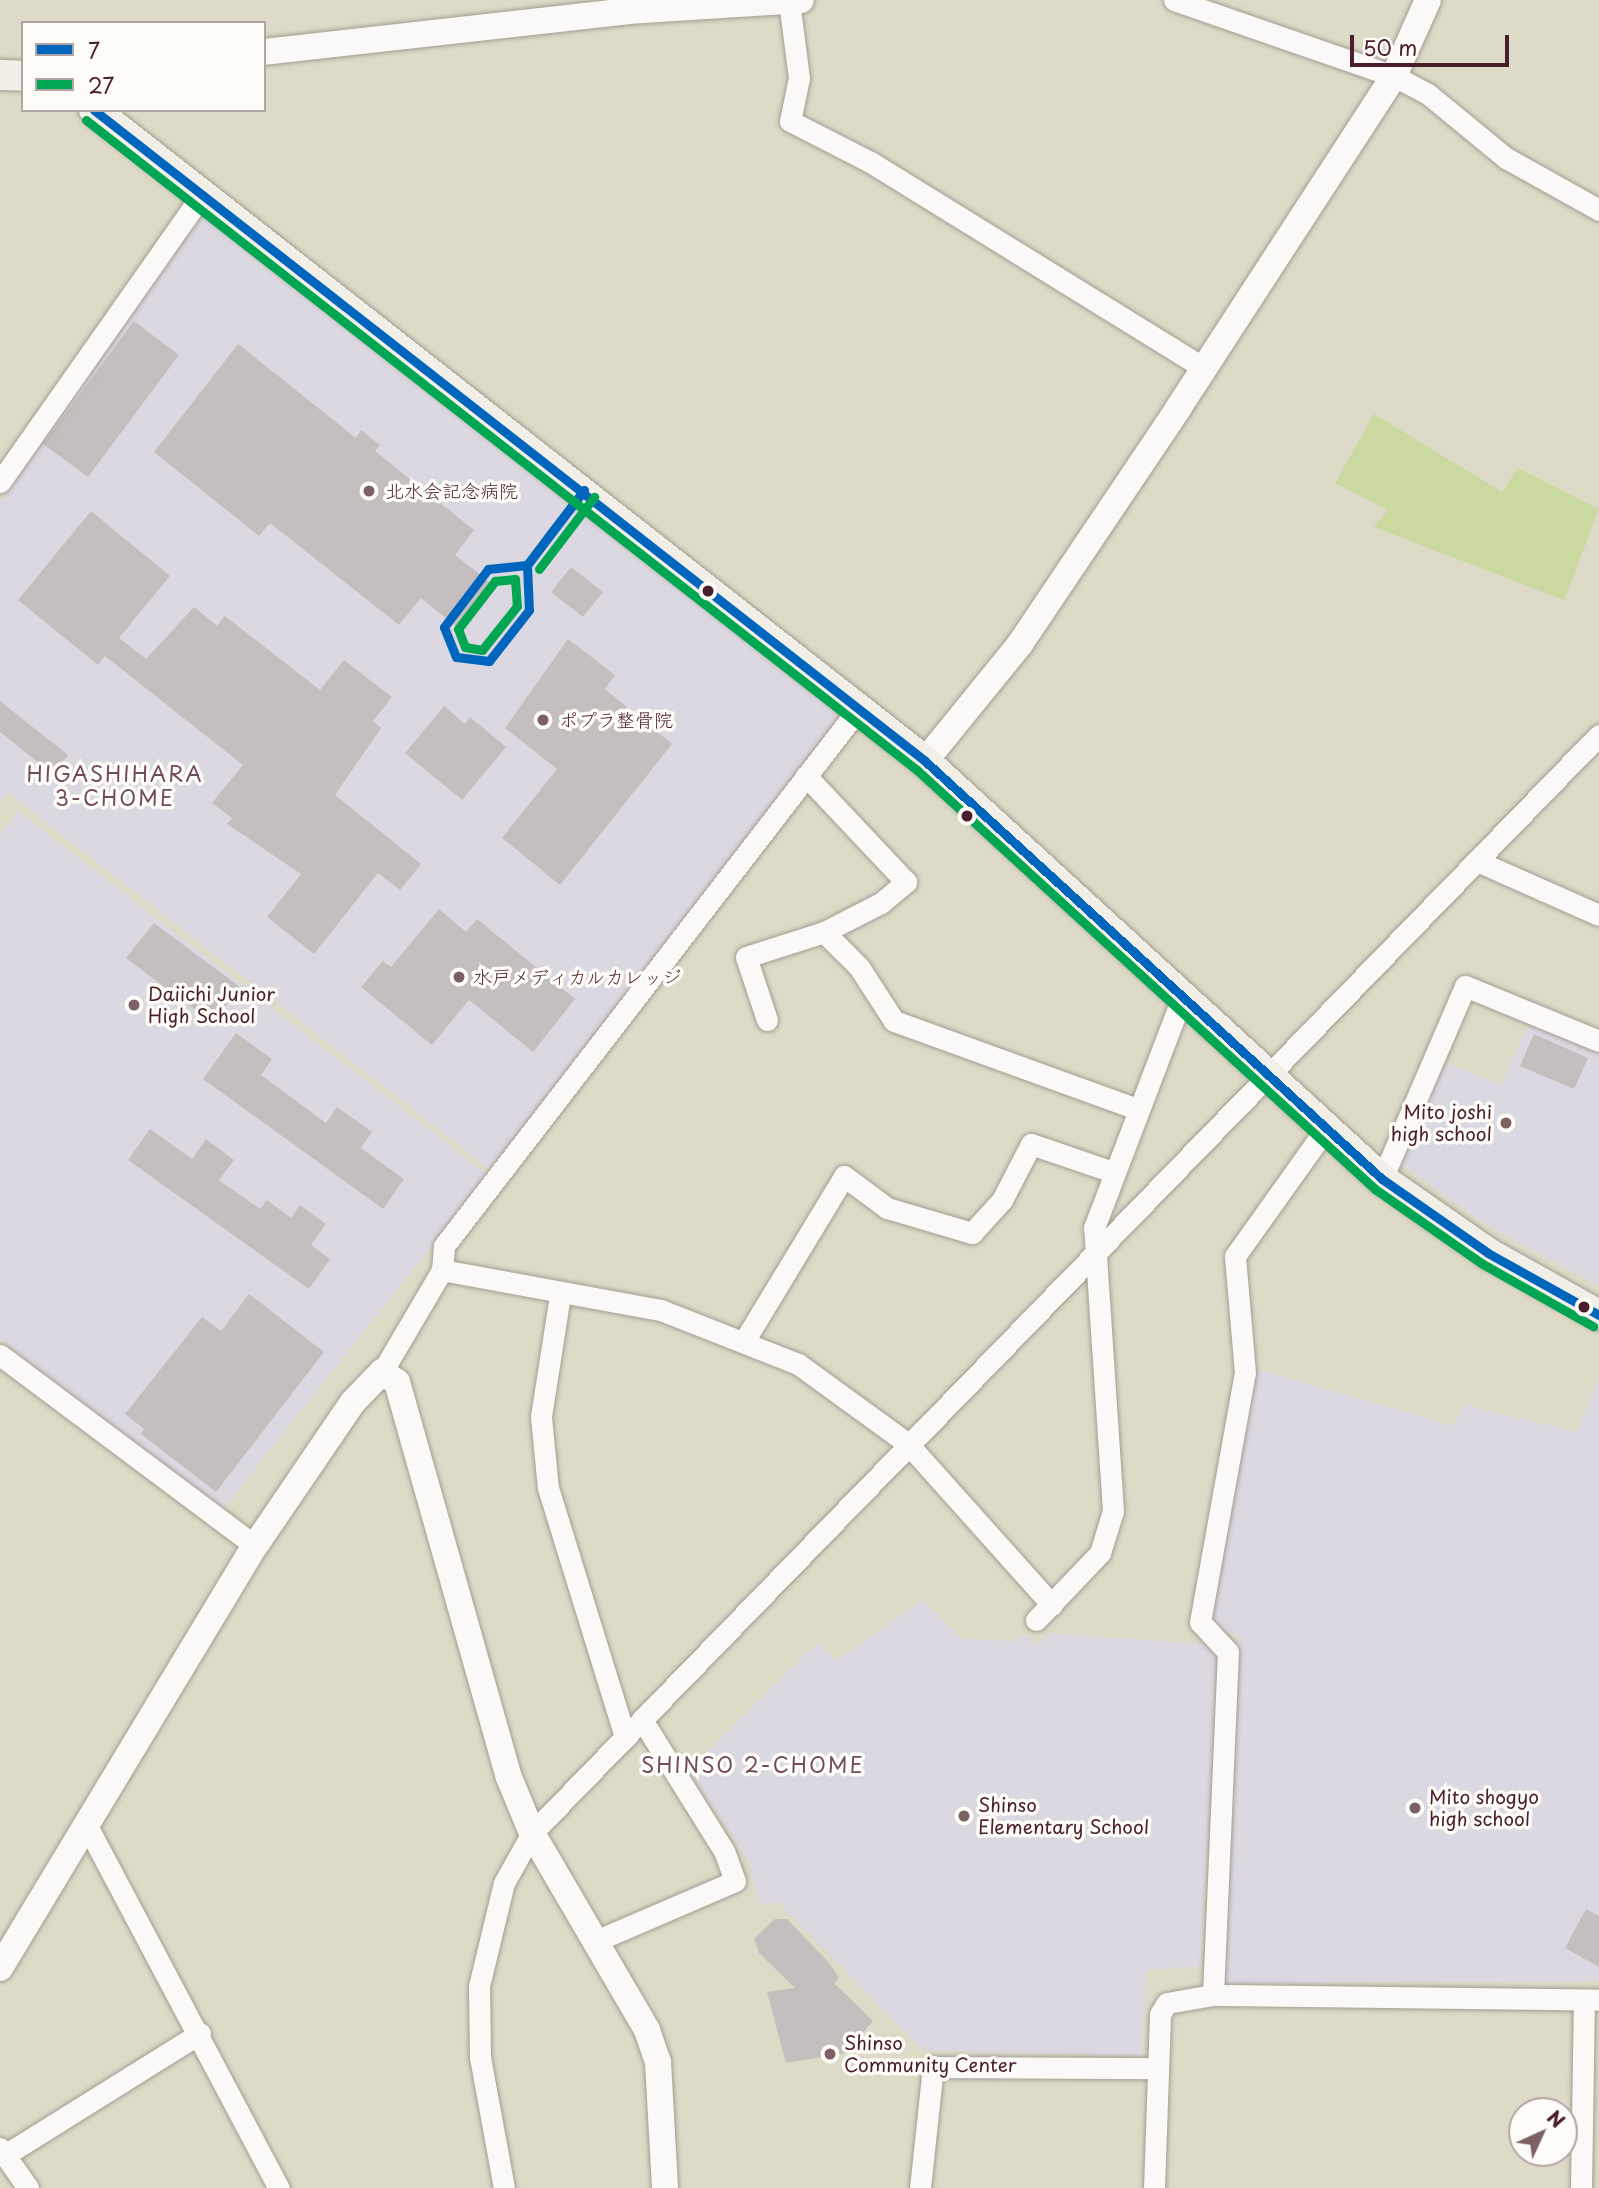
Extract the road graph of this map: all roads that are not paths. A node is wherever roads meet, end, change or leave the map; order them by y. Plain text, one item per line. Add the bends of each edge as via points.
1 (801, 0) edge
2 (1174, 0) edge
3 (1428, 0) edge
4 (789, 1) edge
5 (266, 52) edge
6 (0, 75) edge
7 (21, 76) edge
8 (1394, 76) junction
9 (96, 112) edge
10 (201, 196) junction
11 (1599, 210) edge
12 (1204, 368) junction
13 (0, 482) edge
14 (859, 708) junction
15 (1599, 735) edge
16 (925, 761) junction
17 (806, 776) junction
18 (1477, 861) junction
19 (1599, 915) edge
20 (824, 932) junction
21 (1182, 998) junction
22 (767, 1020) dead end
23 (1599, 1041) edge
24 (1268, 1076) junction
25 (1137, 1109) junction
26 (1325, 1130) junction
27 (1113, 1172) junction
28 (1382, 1179) junction
29 (1097, 1250) junction
30 (442, 1270) junction
31 (560, 1294) junction
32 (1599, 1315) edge
33 (746, 1338) junction
34 (0, 1355) edge
35 (382, 1372) junction
36 (908, 1444) junction
37 (255, 1546) junction
38 (1052, 1605) junction
39 (1036, 1620) dead end
40 (642, 1720) junction
41 (625, 1737) junction
42 (86, 1824) junction
43 (532, 1833) junction
44 (598, 1940) junction
45 (0, 1968) edge
46 (1213, 1995) junction
47 (1592, 2000) edge
48 (200, 2033) junction
49 (1158, 2068) junction
50 (3, 2152) edge
51 (28, 2188) edge
52 (279, 2188) edge
53 (504, 2188) edge
54 (665, 2188) edge
55 (920, 2188) edge
56 (1153, 2188) edge
57 (1581, 2188) edge

1 - 4 street
2 - 8 street
3 - 8 street
4 - 5 street via 628,11
4 - 12 street via 799,78 790,121 872,163
6 - 7 main road
8 - 11 street via 1428,94 1506,158
8 - 12 street
9 - 10 main road
10 - 13 street
10 - 14 main road
12 - 16 street via 1020,645
14 - 16 main road
14 - 17 street
15 - 18 street
16 - 21 main road
17 - 20 street via 906,882 881,903
17 - 30 street via 444,1246
18 - 19 street
18 - 24 street
20 - 22 street via 746,957
20 - 25 street via 859,967 894,1021
21 - 24 main road
21 - 25 street
23 - 28 street via 1465,986
24 - 26 main road
24 - 29 street
25 - 27 street
26 - 28 main road
26 - 46 street via 1235,1256 1244,1373 1200,1622 1228,1652
27 - 29 street via 1094,1228
27 - 33 street via 1031,1144 1002,1200 972,1233 887,1208 844,1176
28 - 32 main road via 1489,1253
29 - 36 street
29 - 38 street via 1113,1511 1100,1553
30 - 31 street
30 - 35 street
31 - 33 street via 661,1310
31 - 41 street via 541,1417 548,1488
33 - 36 street via 850,1396
34 - 37 street
35 - 37 street via 353,1402
35 - 43 street via 397,1382 484,1709
36 - 38 street
36 - 40 street
37 - 42 street
38 - 39 street
40 - 41 street
40 - 44 street via 724,1851 735,1881
41 - 43 street
42 - 45 street
42 - 48 street
43 - 44 street
43 - 53 street via 504,1883 479,1986 480,2057
44 - 54 street via 658,2062
46 - 47 street
46 - 49 street via 1167,2003 1160,2014
47 - 57 street
48 - 50 street
48 - 52 street
49 - 55 street via 933,2067
49 - 56 street
50 - 51 street

